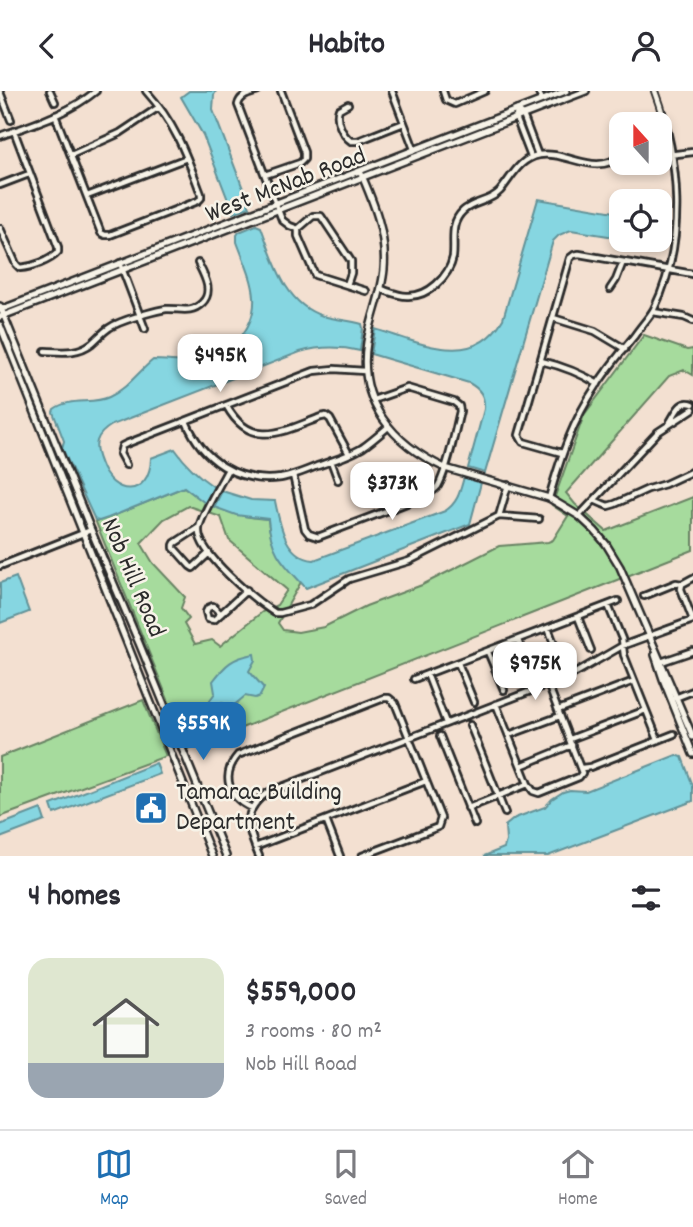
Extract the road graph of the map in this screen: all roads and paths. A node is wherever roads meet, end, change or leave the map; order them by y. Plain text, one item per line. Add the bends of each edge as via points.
1 (50, 91) edge
2 (96, 91) edge
3 (146, 91) edge
4 (258, 91) edge
5 (281, 91) edge
6 (392, 91) edge
7 (443, 91) edge
8 (485, 91) edge
9 (538, 91) edge
10 (566, 91) edge
11 (586, 91) edge
12 (655, 91) edge
13 (1, 92) edge
14 (542, 100) junction
15 (55, 102) dead end
16 (348, 104) dead end
17 (159, 107) junction
18 (517, 110) junction
19 (662, 112) edge
20 (55, 115) junction
21 (520, 116) junction
22 (11, 120) dead end
23 (404, 123) junction
24 (13, 131) junction
25 (0, 136) edge
26 (415, 149) junction
27 (693, 152) edge
28 (71, 155) junction
29 (538, 155) junction
30 (672, 155) joint
31 (531, 157) junction
32 (187, 158) junction
33 (609, 162) edge
34 (29, 174) junction
35 (361, 174) junction
36 (265, 175) junction
37 (0, 185) edge
38 (87, 196) junction
39 (276, 203) junction
40 (278, 210) junction
41 (0, 228) edge
42 (298, 229) junction
43 (622, 262) junction
44 (198, 263) dead end
45 (122, 267) junction
46 (668, 269) junction
47 (693, 274) edge
48 (347, 285) junction
49 (381, 289) junction
50 (610, 289) dead end
51 (366, 291) dead end
52 (1, 311) edge
53 (652, 312) junction
54 (140, 316) junction
55 (553, 318) junction
56 (693, 321) edge
57 (0, 325) edge
58 (145, 329) dead end
59 (625, 349) junction
60 (45, 351) dead end
61 (541, 361) junction
62 (365, 371) junction
63 (598, 384) junction
64 (373, 400) junction
65 (693, 404) edge
66 (226, 405) junction
67 (693, 409) edge
68 (186, 421) junction
69 (668, 425) junction
70 (388, 427) junction
71 (562, 453) junction
72 (349, 454) junction
73 (331, 461) junction
74 (126, 465) dead end
75 (445, 468) junction
76 (228, 469) junction
77 (693, 471) edge
78 (293, 475) junction
79 (338, 480) dead end
80 (386, 485) dead end
81 (508, 485) junction
82 (549, 498) junction
83 (594, 500) junction
84 (399, 506) junction
85 (499, 516) junction
86 (579, 516) junction
87 (538, 519) dead end
88 (198, 529) junction
89 (91, 530) junction
90 (82, 534) junction
91 (208, 554) junction
92 (0, 566) edge
93 (693, 578) edge
94 (682, 584) junction
95 (247, 590) junction
96 (644, 596) dead end
97 (618, 601) dead end
98 (608, 605) junction
99 (220, 614) dead end
100 (578, 617) junction
101 (693, 620) edge
102 (548, 628) junction
103 (649, 636) junction
104 (518, 640) junction
105 (622, 646) junction
106 (592, 650) dead end
107 (693, 651) edge
108 (488, 652) junction
109 (458, 663) junction
110 (662, 663) junction
111 (564, 667) dead end
112 (427, 674) junction
113 (414, 679) dead end
114 (634, 681) junction
115 (548, 684) junction
116 (537, 688) junction
117 (504, 690) dead end
118 (693, 691) edge
119 (674, 699) junction
120 (474, 702) dead end
121 (496, 704) junction
122 (646, 711) junction
123 (559, 713) junction
124 (446, 723) junction
125 (470, 725) dead end
126 (674, 734) dead end
127 (509, 735) junction
128 (440, 736) dead end
129 (409, 737) junction
130 (693, 737) edge
131 (570, 739) junction
132 (658, 740) junction
133 (572, 745) junction
134 (693, 754) edge
135 (521, 766) junction
136 (582, 768) junction
137 (426, 781) junction
138 (528, 784) junction
139 (498, 796) junction
140 (253, 808) junction
141 (468, 808) junction
142 (505, 813) dead end
143 (326, 820) junction
144 (475, 824) dead end
145 (255, 848) junction
146 (212, 856) edge
147 (226, 856) edge
148 (259, 856) edge
149 (340, 856) edge
150 (362, 856) edge

1 - 15 street
2 - 20 street
3 - 17 street
4 - 36 street via 242,97 238,105
5 - 36 street via 304,159
6 - 23 street
7 - 8 street via 446,100 455,104
9 - 14 street
10 - 14 main road, West McNab Road
11 - 21 main road, West McNab Road
12 - 19 street
13 - 22 street
14 - 18 main road, West McNab Road
16 - 23 street via 339,109 337,117 351,141
17 - 28 street via 120,134
17 - 32 street
18 - 21 street
18 - 26 main road, West McNab Road
20 - 24 street
20 - 28 street
21 - 29 street
21 - 31 street
21 - 35 main road, West McNab Road
23 - 26 street
24 - 25 street
24 - 34 street
26 - 35 main road, West McNab Road
27 - 30 street
28 - 38 street
29 - 31 street
29 - 33 street via 588,164
30 - 46 street via 676,211
31 - 49 street via 494,196 470,206 457,218 452,258 436,285 409,297
32 - 38 street
32 - 38 street via 201,194 198,201 110,235 101,233
34 - 37 street
34 - 41 street via 58,252 20,268
35 - 39 main road, West McNab Road
35 - 40 main road, West McNab Road
35 - 49 main road via 383,236
36 - 39 street
39 - 40 street
39 - 45 main road, West McNab Road
40 - 42 street via 285,223
40 - 45 main road, West McNab Road
42 - 48 street via 315,275
42 - 48 street via 313,216 321,216 351,261
43 - 46 street
43 - 50 street
43 - 55 street via 579,254 570,258
44 - 54 street via 208,292 201,305
45 - 52 main road, West McNab Road
45 - 54 street
46 - 47 street
46 - 53 street
48 - 51 street
49 - 62 main road via 367,340
52 - 89 main road, Nob Hill Road
53 - 56 street
53 - 59 street
54 - 58 street
54 - 60 street via 109,328 81,350
55 - 59 street via 595,331
55 - 61 street
57 - 90 main road, Nob Hill Road
59 - 63 street
61 - 63 street via 581,373
61 - 71 street via 519,435 523,442
62 - 64 main road
62 - 66 street via 314,371
63 - 71 street
64 - 70 main road
64 - 75 street via 407,388 459,406
65 - 69 street via 681,405
66 - 68 street
66 - 72 street via 243,427 261,434 326,416
67 - 69 street
68 - 74 street via 122,446 120,454
68 - 76 street via 197,443
69 - 83 street
70 - 72 street
70 - 75 main road via 408,447
71 - 82 street
72 - 73 street
73 - 78 street
73 - 79 street
75 - 81 main road
75 - 84 street via 433,491
76 - 78 street via 264,479
76 - 88 street
77 - 83 street via 615,504
78 - 84 street via 305,529 312,536
80 - 84 street
81 - 82 main road
81 - 85 street
82 - 86 main road
83 - 86 street
85 - 87 street
85 - 95 street via 409,561 349,579 302,608 275,613
86 - 103 main road via 615,557
88 - 91 street
88 - 91 street via 174,545 193,568
89 - 90 street
89 - 147 main road, Nob Hill Road
90 - 92 street
90 - 146 main road, Nob Hill Road
91 - 95 street
93 - 94 street
94 - 96 street
94 - 101 street
95 - 99 street
97 - 98 street
98 - 100 street
98 - 105 street
100 - 102 street
100 - 106 street
101 - 103 street
102 - 104 street
102 - 111 street
103 - 105 street
103 - 110 main road
103 - 119 main road
104 - 108 street
104 - 116 street
105 - 114 street
105 - 115 street
107 - 110 street
108 - 109 street
108 - 117 street
109 - 112 street
109 - 120 street
110 - 119 main road
112 - 113 street
112 - 124 street
114 - 122 street
114 - 123 street
115 - 116 street
115 - 123 street
116 - 121 street
118 - 119 street
119 - 130 main road
119 - 134 main road
121 - 124 street
121 - 127 street
122 - 131 street
122 - 132 street
123 - 127 street
123 - 131 street
124 - 129 street
125 - 139 street
126 - 132 street
127 - 135 street
128 - 141 street
129 - 137 street
129 - 140 street via 269,792
129 - 140 street via 395,703 384,698 241,753 230,766 229,783 236,798
131 - 133 street
132 - 136 street
133 - 135 street
133 - 136 street
135 - 138 street
136 - 138 street via 579,777 539,793
137 - 143 street
137 - 150 street via 441,818 438,827
138 - 139 street
139 - 141 street
139 - 142 street
140 - 145 street via 248,826
141 - 144 street
143 - 145 street
143 - 149 street
145 - 148 street

